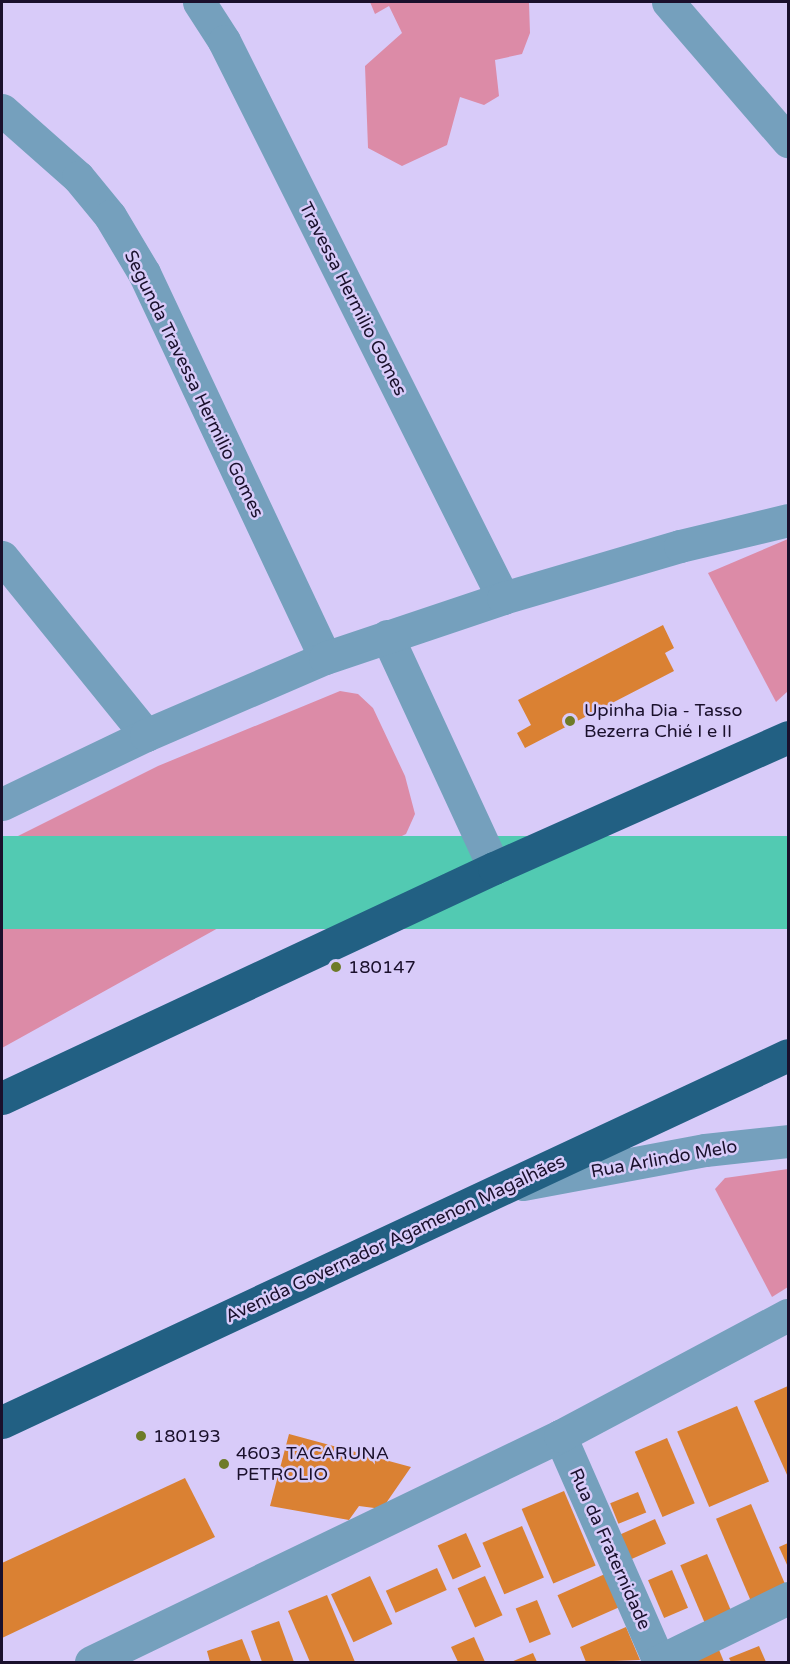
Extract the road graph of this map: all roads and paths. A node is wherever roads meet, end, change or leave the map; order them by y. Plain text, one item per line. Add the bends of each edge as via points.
1 (199, 2) edge
2 (668, 2) edge
3 (2, 110) edge
4 (789, 141) edge
5 (789, 520) edge
6 (2, 557) edge
7 (503, 598) junction
8 (387, 636) junction
9 (325, 658) junction
10 (146, 735) junction
11 (789, 737) edge
12 (2, 804) edge
13 (494, 868) junction
14 (789, 1055) edge
15 (2, 1098) edge
16 (789, 1140) edge
17 (504, 1188) junction
18 (789, 1315) edge
19 (2, 1422) edge
20 (560, 1436) junction
21 (789, 1598) edge
22 (91, 1662) edge
23 (658, 1662) edge

1 - 7 street, Travessa Hermilio Gomes via 224,41
2 - 4 street
3 - 9 street, Segunda Travessa Hermilio Gomes via 78,177 110,216 144,273
5 - 7 street via 680,546
6 - 10 street
7 - 8 street
8 - 9 street
8 - 13 street
9 - 10 street
10 - 12 street
11 - 13 highway
13 - 15 highway
14 - 17 highway, Avenida Governador Agamenon Magalhães
16 - 17 street, Rua Arlindo Melo via 705,1150
17 - 19 highway, Avenida Governador Agamenon Magalhães
18 - 20 street
20 - 22 street
20 - 23 street, Rua da Fraternidade
21 - 23 street

